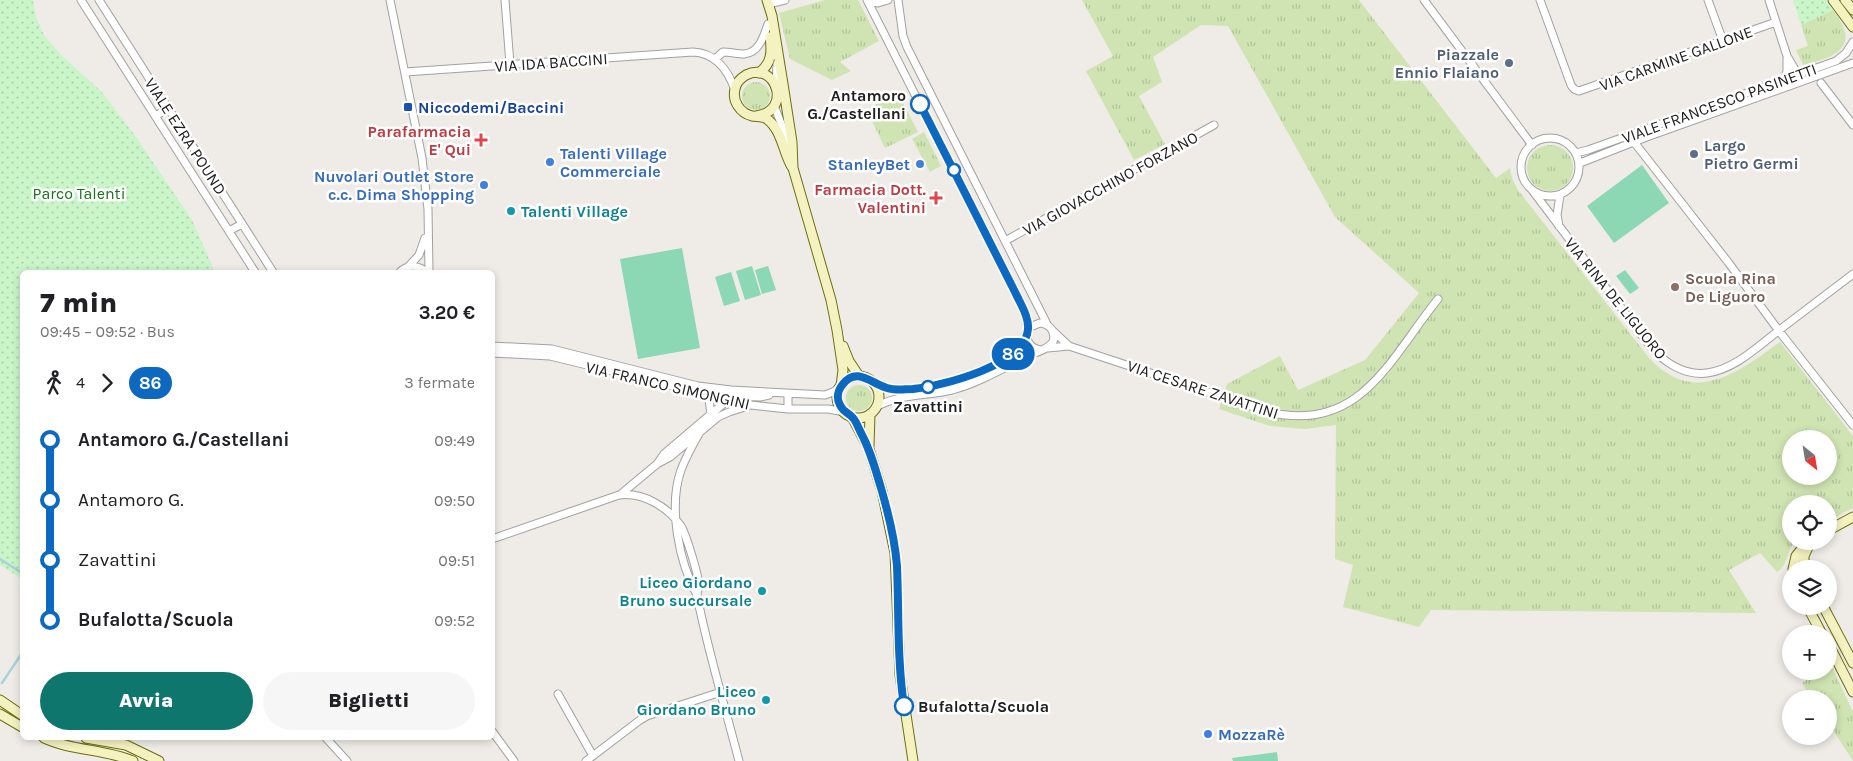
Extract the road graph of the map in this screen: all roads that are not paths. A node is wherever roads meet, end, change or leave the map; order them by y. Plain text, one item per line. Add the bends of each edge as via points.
1 (82, 0) edge
2 (99, 0) edge
3 (390, 0) edge
4 (505, 0) edge
5 (785, 0) edge
6 (868, 0) edge
7 (888, 0) edge
8 (898, 0) edge
9 (1540, 0) edge
10 (1708, 0) edge
11 (1769, 0) edge
12 (1833, 0) edge
13 (1845, 0) edge
14 (1426, 1) edge
15 (768, 2) edge
16 (1853, 10) edge
17 (1776, 22) junction
18 (768, 24) junction
19 (1853, 27) edge
20 (1723, 41) junction
21 (1853, 42) edge
22 (778, 54) junction
23 (1787, 56) junction
24 (715, 59) junction
25 (1853, 63) edge
26 (510, 64) junction
27 (405, 72) junction
28 (759, 73) junction
29 (1800, 78) junction
30 (1784, 80) junction
31 (1821, 83) dead end
32 (776, 86) junction
33 (735, 90) junction
34 (774, 106) junction
35 (168, 109) junction
36 (155, 116) junction
37 (756, 116) junction
38 (1214, 125) dead end
39 (1853, 125) edge
40 (1634, 142) junction
41 (1532, 144) junction
42 (792, 152) junction
43 (1576, 153) junction
44 (1580, 163) junction
45 (793, 168) junction
46 (1532, 190) junction
47 (1560, 195) junction
48 (242, 224) junction
49 (428, 226) junction
50 (1559, 226) junction
51 (229, 231) junction
52 (1005, 241) junction
53 (408, 267) junction
54 (254, 270) edge
55 (272, 270) edge
56 (403, 270) edge
57 (424, 270) edge
58 (428, 270) edge
59 (1853, 274) edge
60 (1438, 299) dead end
61 (1049, 327) junction
62 (837, 330) junction
63 (1778, 331) junction
64 (1028, 332) junction
65 (495, 346) edge
66 (1069, 346) junction
67 (1043, 350) junction
68 (495, 354) edge
69 (859, 376) junction
70 (871, 380) junction
71 (841, 386) junction
72 (777, 393) junction
73 (788, 394) junction
74 (706, 395) junction
75 (726, 400) junction
76 (751, 405) junction
77 (876, 407) junction
78 (788, 409) junction
79 (711, 414) junction
80 (848, 414) junction
81 (870, 414) junction
82 (1853, 425) edge
83 (700, 432) junction
84 (869, 449) junction
85 (657, 464) junction
86 (619, 495) junction
87 (1853, 517) edge
88 (675, 519) junction
89 (1837, 526) edge
90 (495, 538) edge
91 (1828, 615) edge
92 (1837, 661) edge
93 (1853, 662) edge
94 (721, 692) junction
95 (1853, 692) edge
96 (558, 694) dead end
97 (0, 700) edge
98 (0, 714) edge
99 (20, 714) edge
100 (20, 727) edge
101 (495, 735) edge
102 (50, 740) edge
103 (97, 740) edge
104 (328, 740) edge
105 (592, 756) junction
106 (133, 761) edge
107 (159, 761) edge
108 (347, 761) edge
109 (514, 761) edge
110 (586, 761) edge
111 (739, 761) edge
112 (913, 761) edge

1 - 36 street, VIALE EZRA POUND
2 - 35 street, VIALE EZRA POUND
3 - 27 street
4 - 26 street
5 - 15 street
6 - 7 street via 878,3
6 - 64 street via 1016,294 1026,317
8 - 52 street, VIA CESARE ZAVATTINI via 906,47
9 - 20 street, VIA CARMINE GALLONE via 1576,91 1584,91
10 - 20 street
11 - 17 street
12 - 19 street
13 - 16 street
14 - 41 street
15 - 18 street
15 - 22 street
17 - 20 street, VIA CARMINE GALLONE
17 - 23 street
18 - 24 street via 762,40 752,52 723,52
18 - 28 street via 771,56 768,65
21 - 29 street, VIALE FRANCESCO PASINETTI via 1838,60
22 - 32 street
22 - 42 street
23 - 29 street
23 - 30 street via 1788,71
24 - 26 street, VIA IDA BACCINI via 698,52
24 - 33 street
25 - 29 street, VIALE FRANCESCO PASINETTI
26 - 27 street, VIA IDA BACCINI
27 - 49 street via 422,158
28 - 32 street via 768,76
28 - 33 street via 742,77
29 - 30 street, VIALE FRANCESCO PASINETTI
29 - 40 street, VIALE FRANCESCO PASINETTI
30 - 43 street, VIALE FRANCESCO PASINETTI
31 - 39 street
32 - 34 street via 778,96
33 - 37 street via 738,107
34 - 37 street via 765,114
34 - 42 street
35 - 36 street
35 - 48 street, VIALE EZRA POUND
36 - 51 street, VIALE EZRA POUND
37 - 45 street via 765,118 776,131
38 - 52 street, VIA GIOVACCHINO FORZANO
40 - 44 street, VIALE FRANCESCO PASINETTI
40 - 63 street
41 - 43 street via 1556,138
41 - 46 street via 1522,158 1521,167 1522,176
42 - 45 street
43 - 44 street
44 - 47 street via 1573,185
45 - 62 street
46 - 47 street via 1550,196
46 - 50 street, VIA RINA DE LIGUORO
47 - 50 street, VIA RINA DE LIGUORO
48 - 51 street
48 - 55 street, VIALE EZRA POUND
49 - 53 street via 421,251
49 - 58 street
50 - 63 street, VIA RINA DE LIGUORO via 1650,346 1670,364 1698,373 1716,371 1741,359
51 - 54 street, VIALE EZRA POUND
52 - 61 street, VIA CESARE ZAVATTINI
53 - 56 street
53 - 57 street
59 - 63 street, VIA RINA DE LIGUORO
60 - 66 street, VIA CESARE ZAVATTINI via 1371,386 1340,408 1314,415 1286,416 1268,412
61 - 64 street via 1035,324
61 - 66 street, VIA CESARE ZAVATTINI
61 - 67 street via 1053,342
62 - 69 street
62 - 71 street via 843,373
63 - 82 street
64 - 67 street via 1030,346
64 - 70 street via 1013,355 961,379 898,390 882,387
65 - 72 street, VIA FRANCO SIMONGINI via 552,349 698,386
66 - 67 street, VIA CESARE ZAVATTINI
67 - 77 street, VIA CESARE ZAVATTINI via 965,386 888,401
68 - 74 street, VIA FRANCO SIMONGINI via 550,356
69 - 70 street
69 - 71 street
70 - 77 street via 879,392
71 - 73 street, VIA FRANCO SIMONGINI via 825,395
71 - 80 street via 838,400
72 - 73 street, VIA FRANCO SIMONGINI
72 - 75 street via 760,397 735,395
73 - 78 street
74 - 75 street, VIA FRANCO SIMONGINI
74 - 79 street
75 - 76 street, VIA FRANCO SIMONGINI
75 - 79 street
76 - 78 street, VIA FRANCO SIMONGINI
76 - 83 street via 724,414
77 - 81 street
78 - 80 street, VIA FRANCO SIMONGINI via 822,409
79 - 85 street via 664,454
80 - 81 street via 861,417
80 - 84 street
81 - 84 street
83 - 85 street
83 - 88 street via 681,470
84 - 112 street via 895,553 901,683
85 - 86 street
86 - 88 street via 630,494 650,500
86 - 90 street
87 - 89 street
88 - 94 street
91 - 93 street
92 - 95 street
94 - 105 street via 647,716
94 - 111 street
96 - 105 street
97 - 99 street
98 - 100 street
101 - 109 street
102 - 106 street via 120,755
103 - 107 street via 126,745
104 - 108 street
105 - 110 street

